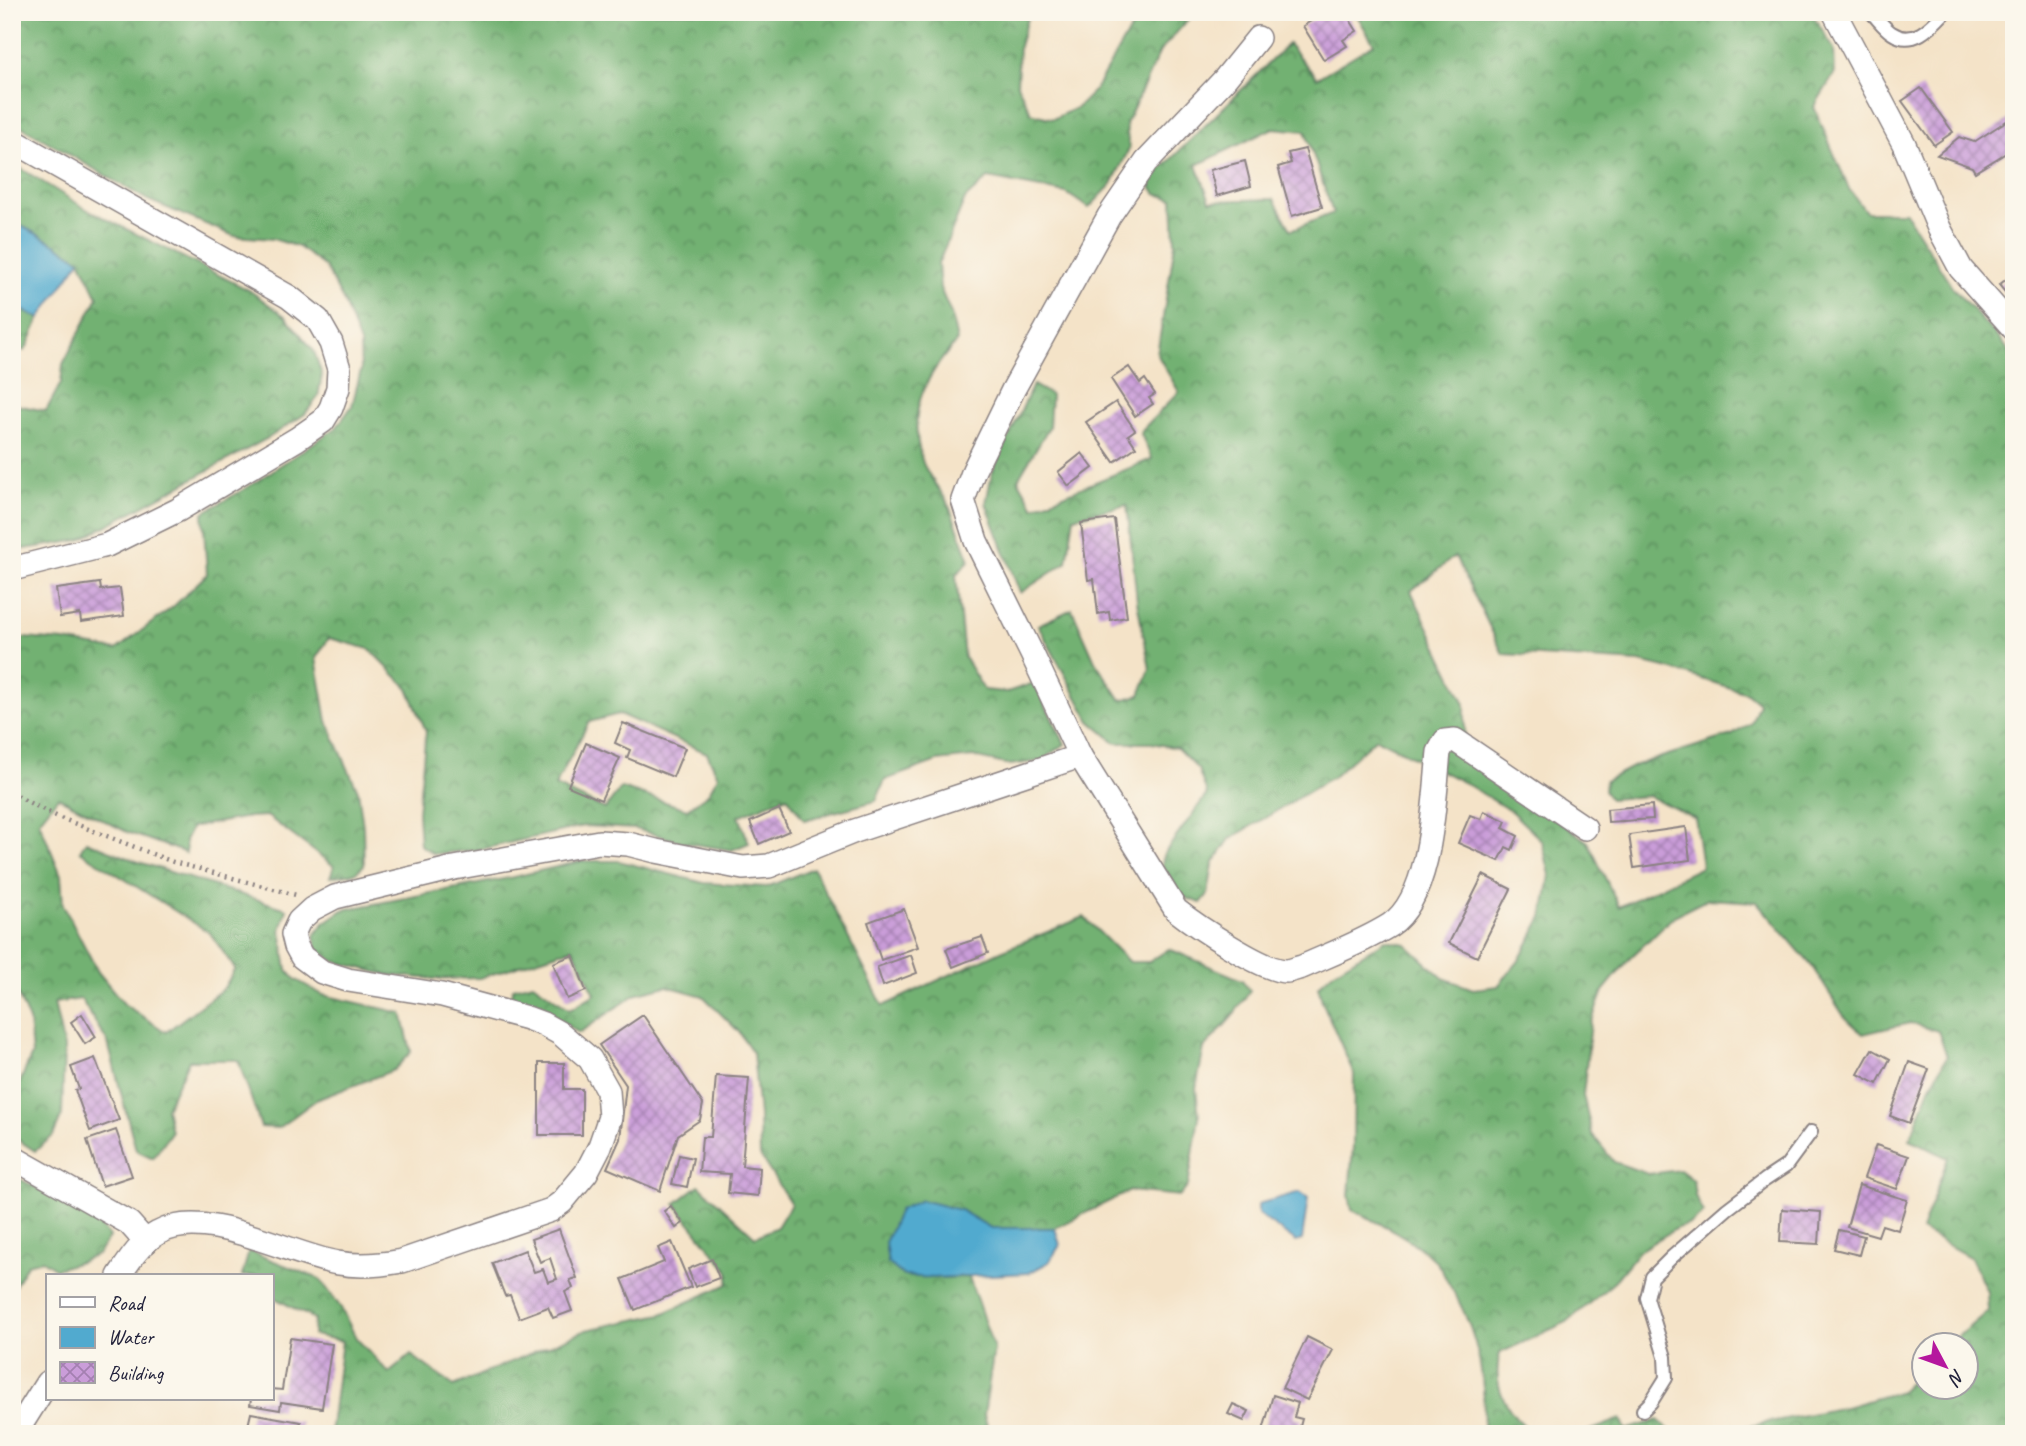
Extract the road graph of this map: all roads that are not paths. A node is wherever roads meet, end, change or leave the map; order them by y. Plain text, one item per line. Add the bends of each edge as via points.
1 (1834, 12) edge
2 (1871, 12) edge
3 (1945, 12) edge
4 (1258, 38) dead end
5 (12, 140) edge
6 (2014, 329) edge
7 (12, 569) edge
8 (1080, 756) junction
9 (1585, 828) dead end
10 (1811, 1132) dead end
11 (12, 1157) edge
12 (146, 1242) junction
13 (120, 1274) edge
14 (46, 1385) edge
15 (1643, 1410) dead end
16 (15, 1434) edge

1 - 6 street via 1904,144 1961,269
2 - 3 lane via 1893,34 1912,38 1927,31
4 - 8 street via 1146,162 1109,216 1013,390 963,500 976,541
5 - 7 street via 289,297 318,320 339,369 331,408 323,421 297,439 178,510 107,545
8 - 9 street via 1176,910 1234,948 1273,969 1287,971 1392,924 1407,907 1422,876 1439,752 1445,741 1455,740
8 - 12 street via 855,831 769,866 743,868 599,842 454,868 335,897 312,909 293,934 302,957 322,972 442,995 543,1024 590,1059 608,1091 610,1117 586,1173 551,1210 391,1263 336,1263 207,1226 172,1227
10 - 15 lane via 1786,1166 1727,1209 1652,1277 1647,1298 1665,1357 1666,1378
11 - 12 street via 128,1223
12 - 13 street
14 - 16 street

